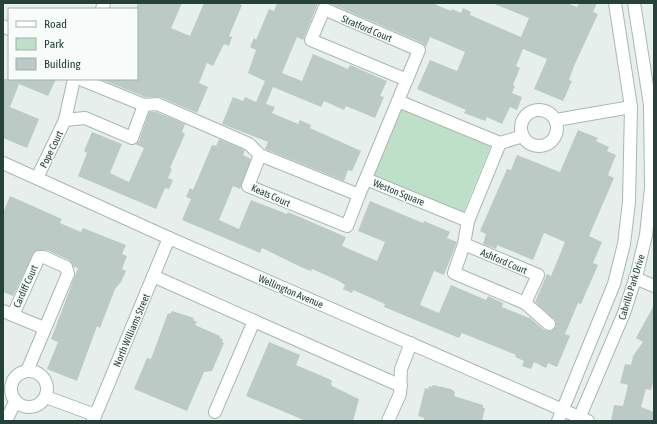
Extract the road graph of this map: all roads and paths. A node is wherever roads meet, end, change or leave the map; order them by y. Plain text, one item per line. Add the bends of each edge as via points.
1 (615, 3) edge
2 (634, 3) edge
3 (322, 6) edge
4 (74, 80) edge
5 (82, 80) edge
6 (407, 80) junction
7 (398, 101) junction
8 (653, 104) edge
9 (144, 105) junction
10 (632, 107) junction
11 (65, 120) junction
12 (556, 120) junction
13 (523, 136) junction
14 (500, 143) junction
15 (260, 156) junction
16 (3, 163) edge
17 (37, 178) junction
18 (366, 179) junction
19 (359, 195) junction
20 (468, 221) junction
21 (169, 238) junction
22 (464, 244) junction
23 (153, 276) junction
24 (635, 278) junction
25 (654, 286) edge
26 (525, 303) junction
27 (8, 313) edge
28 (254, 322) junction
29 (549, 324) dead end
30 (44, 328) junction
31 (411, 344) junction
32 (27, 371) junction
33 (401, 386) junction
34 (46, 397) junction
35 (15, 402) junction
36 (563, 409) junction
37 (215, 412) dead end
38 (94, 418) edge
39 (582, 420) edge
40 (6, 421) edge
41 (388, 421) edge
42 (558, 421) edge

1 - 10 street, Cabrillo Park Drive
2 - 8 street, Cabrillo Park Drive
3 - 6 street, Stratford Court via 419,50
3 - 6 street, Stratford Court via 310,40
4 - 11 street, Pope Court
5 - 9 street
6 - 7 street, Stratford Court
7 - 14 street
7 - 18 street, Weston Square
8 - 24 street, Cabrillo Park Drive via 651,188 646,236
9 - 11 street, Pope Court via 132,138 85,118
9 - 15 street via 157,104 249,144
10 - 12 street
10 - 36 street, Cabrillo Park Drive via 629,202 624,244 614,284
11 - 17 street, Pope Court
12 - 13 street via 554,138 544,145 532,144
12 - 13 street via 548,112 531,111 523,119
13 - 14 street
14 - 20 street
15 - 19 street
15 - 19 street, Keats Court via 248,186 333,221 347,226
16 - 17 street, Wellington Avenue
17 - 21 street, Wellington Avenue
18 - 19 street, Keats Court
18 - 20 street, Weston Square
20 - 22 street
21 - 23 street, North Williams Street
21 - 31 street, Wellington Avenue
22 - 26 street via 454,273
22 - 26 street, Ashford Court via 538,275
23 - 28 street
23 - 38 street, North Williams Street
24 - 25 street
24 - 39 street, Cabrillo Park Drive
26 - 29 street
27 - 30 street
27 - 30 street, Cardiff Court via 37,260 44,257 66,267 68,274
28 - 33 street
28 - 37 street
30 - 32 street, Cardiff Court
31 - 33 street via 401,369
31 - 36 street, Wellington Avenue
32 - 34 street via 35,372 44,379 47,385
32 - 35 street via 17,375 11,385
33 - 41 street
34 - 35 street via 43,402 32,408 20,406
34 - 38 street
35 - 40 street
36 - 39 street, Wellington Avenue
36 - 42 street, Cabrillo Park Drive

